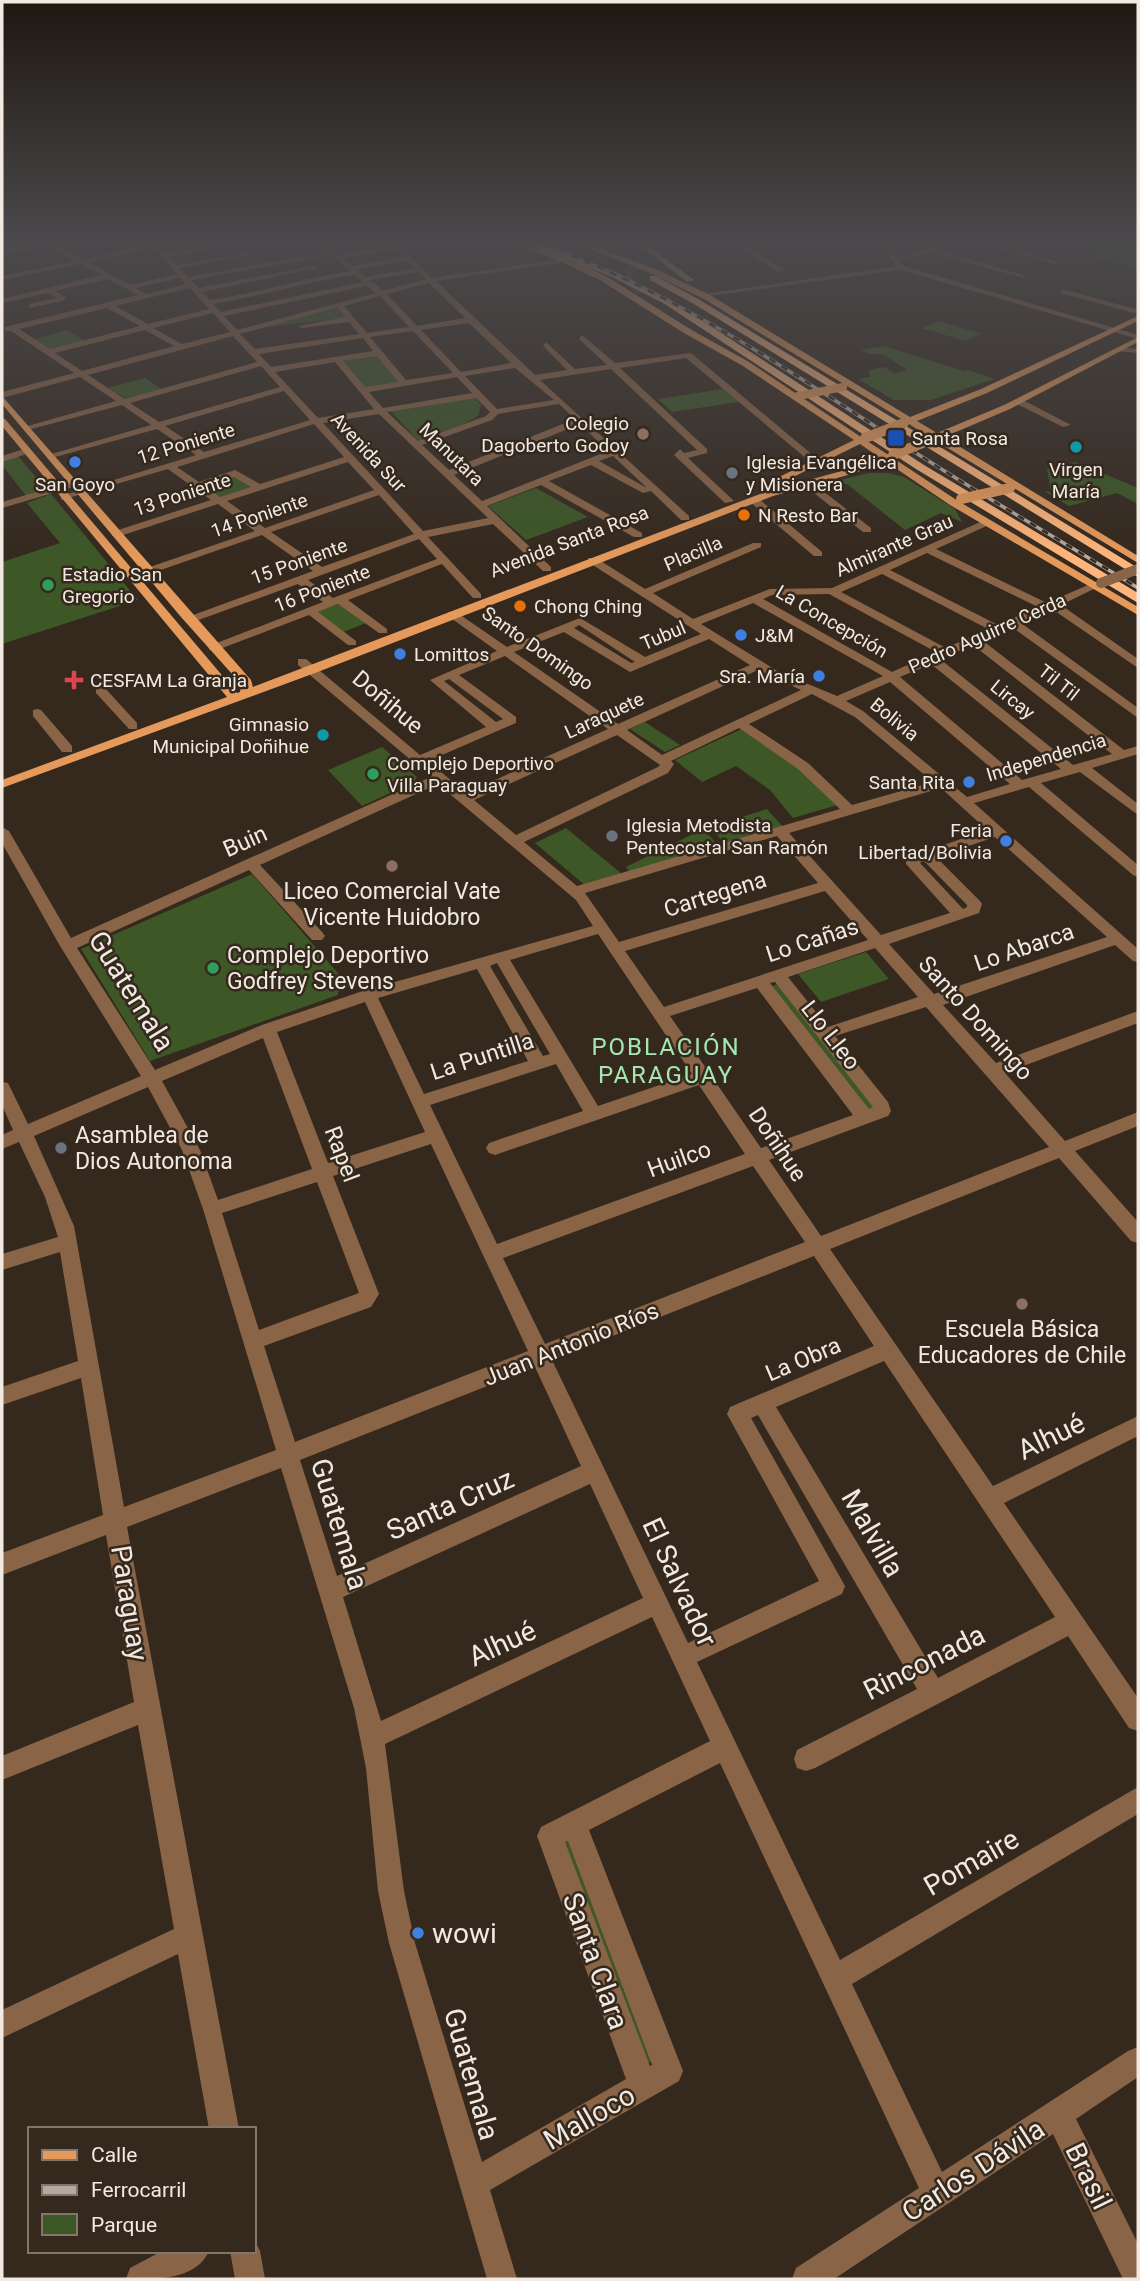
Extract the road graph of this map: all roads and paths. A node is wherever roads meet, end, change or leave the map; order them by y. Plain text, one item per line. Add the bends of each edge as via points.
1 (40, 346) edge
2 (70, 346) edge
3 (248, 346) edge
4 (289, 346) edge
5 (373, 346) edge
6 (431, 346) edge
7 (498, 346) edge
8 (548, 346) edge
9 (592, 346) edge
10 (715, 346) edge
11 (720, 346) edge
12 (736, 346) edge
13 (768, 346) edge
14 (788, 346) edge
15 (1076, 346) edge
16 (1124, 346) edge
17 (181, 347) edge
18 (1119, 349) junction
19 (1138, 351) edge
20 (48, 352) junction
21 (253, 352) junction
22 (379, 354) junction
23 (338, 359) junction
24 (746, 364) junction
25 (517, 365) junction
26 (266, 366) junction
27 (614, 366) junction
28 (573, 372) junction
29 (81, 374) junction
30 (458, 375) junction
31 (533, 378) junction
32 (404, 383) junction
33 (286, 388) junction
34 (363, 390) junction
35 (859, 390) junction
36 (477, 395) junction
37 (2, 397) edge
38 (798, 398) junction
39 (561, 401) junction
40 (1018, 401) junction
41 (123, 402) junction
42 (888, 408) junction
43 (485, 409) junction
44 (939, 409) junction
45 (381, 411) junction
46 (495, 412) junction
47 (581, 420) junction
48 (2, 421) edge
49 (316, 421) junction
50 (907, 422) junction
51 (467, 425) junction
52 (1066, 425) dead end
53 (159, 426) junction
54 (27, 429) junction
55 (935, 438) junction
56 (862, 439) junction
57 (417, 444) junction
58 (27, 451) junction
59 (614, 452) junction
60 (201, 455) junction
61 (890, 456) junction
62 (51, 457) junction
63 (2, 458) edge
64 (350, 458) junction
65 (591, 461) junction
66 (816, 462) junction
67 (172, 467) junction
68 (861, 468) junction
69 (907, 472) junction
70 (448, 474) junction
71 (541, 481) junction
72 (807, 483) junction
73 (74, 484) junction
74 (1012, 485) junction
75 (196, 486) junction
76 (57, 488) junction
77 (258, 488) junction
78 (381, 492) junction
79 (82, 493) junction
80 (660, 494) junction
81 (944, 496) junction
82 (65, 498) junction
83 (754, 499) junction
84 (218, 501) junction
85 (729, 501) junction
86 (2, 505) edge
87 (481, 505) junction
88 (685, 518) junction
89 (496, 520) junction
90 (987, 522) junction
91 (867, 530) dead end
92 (263, 532) junction
93 (116, 534) junction
94 (421, 535) junction
95 (638, 535) junction
96 (757, 545) dead end
97 (928, 549) junction
98 (818, 554) dead end
99 (444, 560) junction
100 (592, 560) junction
101 (1138, 560) edge
102 (547, 569) junction
103 (881, 569) junction
104 (148, 571) junction
105 (320, 571) junction
106 (1138, 571) edge
107 (299, 579) junction
108 (1098, 584) junction
109 (831, 591) junction
110 (644, 593) junction
111 (477, 596) junction
112 (753, 598) junction
113 (1138, 599) edge
114 (336, 601) junction
115 (1049, 605) junction
116 (310, 611) junction
117 (1138, 612) edge
118 (452, 614) junction
119 (189, 620) junction
120 (1012, 622) junction
121 (693, 623) junction
122 (565, 627) junction
123 (997, 629) junction
124 (383, 631) junction
125 (710, 634) junction
126 (973, 639) junction
127 (352, 643) junction
128 (213, 648) junction
129 (506, 651) junction
130 (938, 655) junction
131 (644, 662) junction
132 (1138, 664) edge
133 (759, 665) junction
134 (307, 666) junction
135 (450, 674) junction
136 (891, 676) junction
137 (100, 690) dead end
138 (810, 690) junction
139 (239, 691) junction
140 (837, 701) junction
141 (37, 713) dead end
142 (1138, 713) edge
143 (739, 723) junction
144 (133, 726) junction
145 (495, 728) junction
146 (618, 729) junction
147 (67, 750) junction
148 (1138, 751) edge
149 (1122, 755) junction
150 (419, 760) junction
151 (665, 763) junction
152 (1077, 768) junction
153 (2, 773) edge
154 (440, 778) junction
155 (943, 783) junction
156 (2, 784) edge
157 (1025, 784) junction
158 (465, 799) junction
159 (964, 802) junction
160 (849, 810) junction
161 (1138, 811) edge
162 (2, 831) edge
163 (780, 831) junction
164 (997, 831) junction
165 (515, 841) junction
166 (926, 855) junction
167 (251, 863) junction
168 (1138, 872) edge
169 (828, 884) junction
170 (575, 891) junction
171 (960, 915) junction
172 (602, 928) junction
173 (317, 936) dead end
174 (1118, 939) junction
175 (878, 942) junction
176 (68, 946) junction
177 (616, 948) junction
178 (501, 957) junction
179 (1138, 957) edge
180 (481, 963) junction
181 (778, 975) junction
182 (760, 981) junction
183 (369, 995) junction
184 (930, 1000) junction
185 (660, 1014) junction
186 (1138, 1017) edge
187 (268, 1029) junction
188 (824, 1034) junction
189 (560, 1056) junction
190 (538, 1063) junction
191 (993, 1071) junction
192 (151, 1077) junction
193 (703, 1077) junction
194 (2, 1088) edge
195 (419, 1102) junction
196 (883, 1110) joint
197 (594, 1114) junction
198 (865, 1118) junction
199 (1138, 1119) edge
200 (23, 1133) junction
201 (436, 1135) junction
202 (2, 1142) edge
203 (495, 1148) dead end
204 (1062, 1149) junction
205 (757, 1157) junction
206 (323, 1173) junction
207 (212, 1209) junction
208 (1138, 1235) edge
209 (68, 1242) junction
210 (817, 1246) junction
211 (492, 1254) junction
212 (2, 1262) edge
213 (253, 1341) junction
214 (887, 1350) junction
215 (540, 1356) junction
216 (90, 1366) junction
217 (2, 1396) edge
218 (762, 1403) junction
219 (1138, 1426) edge
220 (288, 1455) junction
221 (595, 1471) junction
222 (989, 1499) junction
223 (117, 1522) junction
224 (2, 1564) edge
225 (330, 1591) junction
226 (657, 1603) junction
227 (1072, 1621) junction
228 (683, 1657) junction
229 (933, 1693) junction
230 (147, 1709) junction
231 (1138, 1720) edge
232 (373, 1737) junction
233 (725, 1748) junction
234 (806, 1759) dead end
235 (2, 1768) edge
236 (1138, 1800) edge
237 (562, 1830) junction
238 (190, 1935) junction
239 (835, 1978) junction
240 (2, 2024) edge
241 (1138, 2061) edge
242 (669, 2071) joint
243 (643, 2086) junction
244 (1058, 2115) junction
245 (224, 2127) edge
246 (473, 2183) junction
247 (937, 2194) junction
248 (190, 2253) edge
249 (245, 2253) edge
250 (1138, 2276) edge
251 (141, 2279) edge
252 (250, 2279) edge
253 (502, 2279) edge
254 (807, 2279) edge

1 - 20 street
2 - 20 street
3 - 21 street, Avenida Sur
4 - 21 street
5 - 22 street
6 - 30 street
7 - 25 street
8 - 28 street
9 - 27 street
10 - 24 main road
11 - 24 main road
12 - 113 highway via 920,467
13 - 106 highway
14 - 35 main road
15 - 44 main road, Avenida Santa Rosa
16 - 18 main road, Avenida Santa Rosa
17 - 29 street
18 - 19 street
18 - 40 main road, Avenida Santa Rosa
20 - 29 street
21 - 26 street, Avenida Sur
22 - 23 street
22 - 32 street
23 - 26 street
23 - 34 street, Manutara
24 - 38 main road
25 - 30 street
25 - 31 street
26 - 33 street, Avenida Sur
26 - 41 street
27 - 28 street
27 - 66 street via 688,355
27 - 85 street via 701,448 680,452
28 - 31 street
29 - 37 street
29 - 41 street
30 - 32 street
30 - 36 street
31 - 39 street
32 - 34 street
33 - 49 street, Avenida Sur
33 - 53 street
34 - 45 street, Manutara
35 - 38 main road, bridge via 843,387
35 - 42 main road
36 - 43 street
36 - 45 street, 12 Poniente
37 - 54 main road
38 - 56 main road
39 - 46 street
39 - 47 street
40 - 52 street
40 - 55 main road, Avenida Santa Rosa
41 - 53 street
41 - 54 street
42 - 44 main road
42 - 50 main road
43 - 46 street
43 - 51 street
44 - 50 main road, Avenida Santa Rosa
45 - 49 street, 12 Poniente
45 - 57 street, Manutara
46 - 51 street
47 - 59 street
47 - 70 street
48 - 58 main road
49 - 60 street, 12 Poniente
49 - 64 street, Avenida Sur
50 - 55 main road
50 - 56 main road, Avenida Santa Rosa, bridge
51 - 57 street
53 - 60 street
53 - 62 street
54 - 62 main road
55 - 61 main road, Avenida Santa Rosa, bridge
55 - 74 main road
56 - 61 main road
56 - 66 main road, Avenida Santa Rosa
57 - 70 street, Manutara
58 - 63 street
58 - 76 main road
59 - 65 street
59 - 80 street
60 - 67 street, 12 Poniente
61 - 68 main road, Avenida Santa Rosa
61 - 69 main road
62 - 73 main road
64 - 77 street, 13 Poniente
64 - 78 street, Avenida Sur
65 - 71 street
65 - 80 street via 643,490
66 - 85 main road, Avenida Santa Rosa
67 - 75 street
67 - 79 street, 12 Poniente
68 - 69 main road
68 - 72 main road, Avenida Santa Rosa
69 - 81 main road
70 - 87 street, Manutara
71 - 87 street
71 - 95 street
72 - 83 main road, Avenida Santa Rosa
72 - 91 street
73 - 76 street
73 - 79 main road
74 - 81 main road, bridge via 961,499
74 - 101 main road
75 - 77 street, 13 Poniente via 235,474
75 - 84 street
76 - 82 main road
76 - 86 street
77 - 84 street, 13 Poniente
78 - 92 street, 14 Poniente
78 - 94 street, Avenida Sur
79 - 82 street, 12 Poniente
79 - 93 main road
80 - 88 street
81 - 90 main road
82 - 139 main road
83 - 98 street
83 - 100 main road, Avenida Santa Rosa
84 - 92 street
84 - 93 street, 13 Poniente
85 - 88 main road, Avenida Santa Rosa
87 - 89 street, Manutara
88 - 95 main road, Avenida Santa Rosa
89 - 94 street, 15 Poniente
89 - 102 street, Manutara
90 - 97 street, Almirante Grau
90 - 108 main road
92 - 104 street, 14 Poniente
92 - 105 street
93 - 104 main road
94 - 99 street, Avenida Sur
94 - 105 street, 15 Poniente
95 - 102 main road, Avenida Santa Rosa
96 - 110 street, Placilla
97 - 103 street, Almirante Grau
97 - 115 street
99 - 111 street, Avenida Sur
99 - 114 street, 16 Poniente
100 - 110 street, Bolivia
100 - 118 main road, Avenida Santa Rosa
102 - 111 main road, Avenida Santa Rosa
103 - 109 street, Almirante Grau
103 - 123 street
104 - 119 main road
105 - 107 street, 15 Poniente
106 - 108 street, Pedro Aguirre Cerda, bridge
107 - 114 street
107 - 119 street, 15 Poniente
108 - 115 street, Pedro Aguirre Cerda
108 - 117 main road
109 - 112 street, Almirante Grau via 773,592
109 - 130 street, Lircay
110 - 121 street, Bolivia
111 - 124 main road, Avenida Santa Rosa
112 - 121 street, Almirante Grau
112 - 136 street, La Concepción
114 - 116 street, 16 Poniente
114 - 124 street
115 - 120 street, Pedro Aguirre Cerda
115 - 132 street
116 - 127 street
116 - 128 street, 16 Poniente
118 - 129 street, Santo Domingo
118 - 134 main road, Avenida Santa Rosa
119 - 128 main road
120 - 123 street, Pedro Aguirre Cerda
120 - 142 street
121 - 125 street, Bolivia
122 - 129 street
122 - 131 street, Tubul via 630,668
122 - 131 street via 580,621
123 - 126 street, Pedro Aguirre Cerda
124 - 127 main road, Avenida Santa Rosa
125 - 131 street, Tubul
125 - 133 street, Bolivia
126 - 130 street, Pedro Aguirre Cerda
126 - 149 street, Til Til
127 - 134 main road, Avenida Santa Rosa
128 - 139 main road
129 - 135 street
129 - 146 street, Santo Domingo
130 - 136 street, Pedro Aguirre Cerda
130 - 152 street, Lircay
133 - 138 street, Bolivia
133 - 146 street, Laraquete
134 - 139 main road, Avenida Santa Rosa
134 - 150 street, Doñihue
135 - 145 street via 435,682
135 - 145 street via 512,720
136 - 140 street, Pedro Aguirre Cerda
136 - 157 street, La Concepción
137 - 144 street
138 - 140 street, Bolivia
138 - 143 street
139 - 144 main road, Avenida Santa Rosa
139 - 156 main road, Avenida Santa Rosa
140 - 155 street, Bolivia via 869,721
141 - 147 street
143 - 151 street
143 - 160 street via 803,766
144 - 147 main road, Avenida Santa Rosa
145 - 150 street
146 - 151 street, Santo Domingo
146 - 158 street, Laraquete
147 - 153 main road, Avenida Santa Rosa
148 - 149 street, Independencia
149 - 152 street, Independencia
150 - 154 street, Doñihue
151 - 165 street
152 - 157 street, Independencia
152 - 161 street, Lircay
154 - 158 street, Doñihue
154 - 167 street, Buin
155 - 159 street, Bolivia
155 - 160 street
157 - 159 street, Independencia
157 - 168 street, La Concepción
158 - 165 street, Doñihue
159 - 164 street, Bolivia
160 - 163 street
162 - 176 street, Guatemala
163 - 169 street, Santo Domingo
163 - 170 street
164 - 166 street
164 - 174 street, Bolivia
165 - 170 street, Doñihue
166 - 171 street via 911,861
166 - 171 street, Lo Cañas via 976,907
167 - 173 street
167 - 176 street, Buin
169 - 175 street, Santo Domingo
169 - 177 street, Cartegena
170 - 172 street, Doñihue
171 - 175 street, Lo Cañas
172 - 177 street, Doñihue
172 - 178 street
174 - 179 street, Bolivia
174 - 184 street, Lo Abarca
175 - 181 street, Lo Cañas
175 - 184 street, Santo Domingo
176 - 192 street, Guatemala
177 - 185 street, Doñihue
178 - 180 street
178 - 189 street
180 - 183 street
180 - 190 street
181 - 182 street, Lo Cañas
181 - 188 street, Llo Lleo
182 - 185 street, Lo Cañas
182 - 198 street, Llo Lleo
183 - 187 street
183 - 195 street, El Salvador
184 - 188 street, Lo Abarca
184 - 191 street, Santo Domingo
185 - 193 street, Doñihue
186 - 191 street
187 - 192 street
187 - 206 street, Rapel
188 - 196 street, Llo Lleo
189 - 190 street, La Puntilla
189 - 197 street
190 - 195 street, La Puntilla
191 - 204 street, Santo Domingo
192 - 200 street
192 - 207 street, Guatemala via 191,1150
193 - 197 street
193 - 205 street, Doñihue
194 - 200 street, Paraguay
195 - 201 street, El Salvador
196 - 198 street, Huilco
197 - 203 street
198 - 205 street, Huilco
199 - 204 street, Juan Antonio Ríos
200 - 202 street
200 - 209 street, Paraguay via 54,1197
201 - 206 street
201 - 211 street, El Salvador
204 - 208 street, Santo Domingo
204 - 210 street, Juan Antonio Ríos
205 - 210 street, Doñihue
205 - 211 street, Huilco
206 - 207 street
206 - 213 street, Rapel via 368,1297
207 - 213 street, Guatemala
209 - 212 street
209 - 216 street, Paraguay
210 - 214 street, Doñihue
210 - 215 street, Juan Antonio Ríos
211 - 215 street, El Salvador
213 - 220 street, Guatemala
214 - 218 street, La Obra
214 - 222 street, Doñihue
215 - 220 street, Juan Antonio Ríos
215 - 221 street, El Salvador
216 - 217 street
216 - 223 street, Paraguay
218 - 228 street, La Obra via 737,1414 834,1586
218 - 229 street, Malvilla
219 - 222 street, Alhué
220 - 223 street, Juan Antonio Ríos
220 - 225 street, Guatemala
221 - 225 street, Santa Cruz
221 - 226 street, El Salvador
222 - 227 street, Doñihue
223 - 224 street, Juan Antonio Ríos
223 - 230 street, Paraguay
225 - 232 street, Guatemala
226 - 228 street, El Salvador
226 - 232 street, Alhué
227 - 229 street, Rinconada
227 - 231 street, Doñihue
228 - 233 street, El Salvador
229 - 234 street, Rinconada
230 - 235 street
230 - 238 street, Paraguay
232 - 246 street, Guatemala via 393,1904
233 - 237 street
233 - 239 street, El Salvador
236 - 239 street, Pomaire
237 - 242 street, Santa Clara
237 - 243 street, Santa Clara
238 - 240 street
238 - 245 street, Paraguay
239 - 247 street, El Salvador
241 - 244 street, Carlos Dávila
242 - 243 street, Malloco
243 - 246 street, Malloco
244 - 247 street, Carlos Dávila
244 - 250 street, Brasil
246 - 253 street, Guatemala
247 - 254 street, Carlos Dávila
248 - 251 street
249 - 252 street

